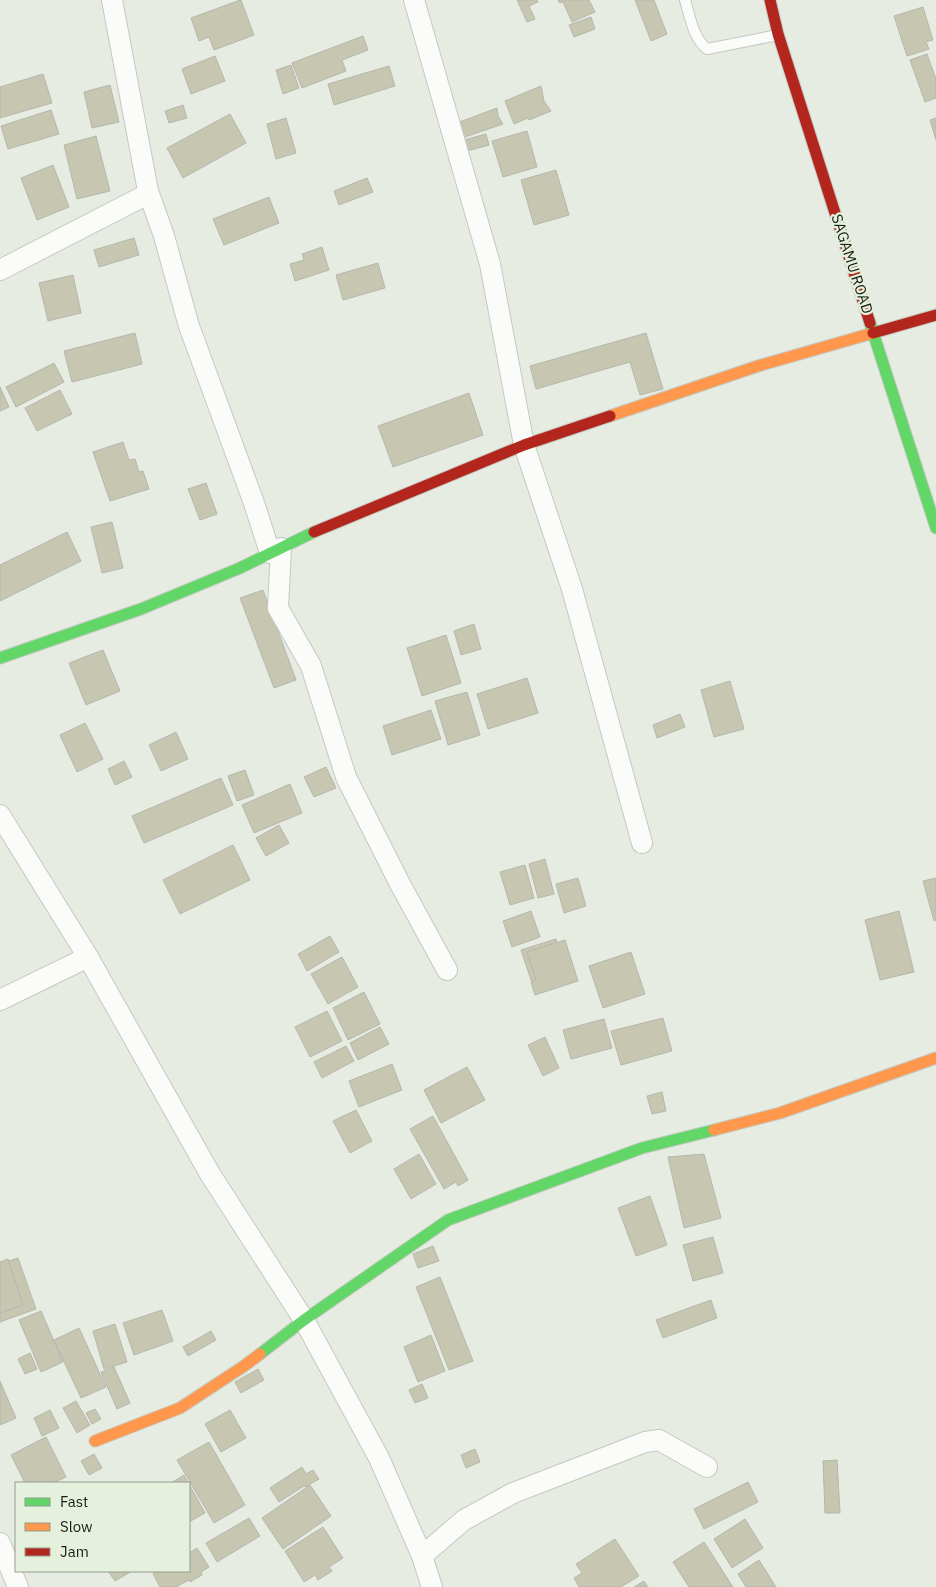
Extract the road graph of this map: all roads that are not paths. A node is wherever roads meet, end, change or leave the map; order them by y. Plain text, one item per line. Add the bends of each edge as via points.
1 (112, 0) edge
2 (414, 0) edge
3 (685, 0) edge
4 (770, 0) edge
5 (778, 34) junction
6 (148, 191) junction
7 (0, 270) edge
8 (936, 315) edge
9 (874, 333) junction
10 (524, 445) junction
11 (936, 528) edge
12 (275, 551) junction
13 (0, 658) edge
14 (0, 815) edge
15 (642, 843) dead end
16 (88, 957) junction
17 (447, 970) dead end
18 (0, 1000) edge
19 (936, 1058) edge
20 (304, 1320) junction
21 (95, 1441) dead end
22 (707, 1467) dead end
23 (0, 1543) edge
24 (422, 1556) junction
25 (18, 1587) edge
26 (432, 1587) edge

1 - 6 street
2 - 10 street via 490,264
3 - 5 lane via 701,44 707,48
4 - 5 main road, SAGAMU ROAD
5 - 9 main road, SAGAMU ROAD
6 - 7 street
6 - 12 street via 189,326
8 - 9 main road
9 - 10 main road via 758,366
9 - 11 main road, SAGAMU ROAD
10 - 12 main road via 315,531
10 - 15 street via 572,588
12 - 13 main road via 141,608
12 - 17 street via 278,608 312,666 346,777
14 - 16 street
16 - 18 street
16 - 20 street via 210,1174
19 - 20 main road via 780,1113 642,1148 448,1220
20 - 21 main road via 244,1366 180,1408
20 - 24 street via 379,1458
22 - 24 street via 659,1440 644,1442 513,1492 464,1520
23 - 25 street
24 - 26 street

